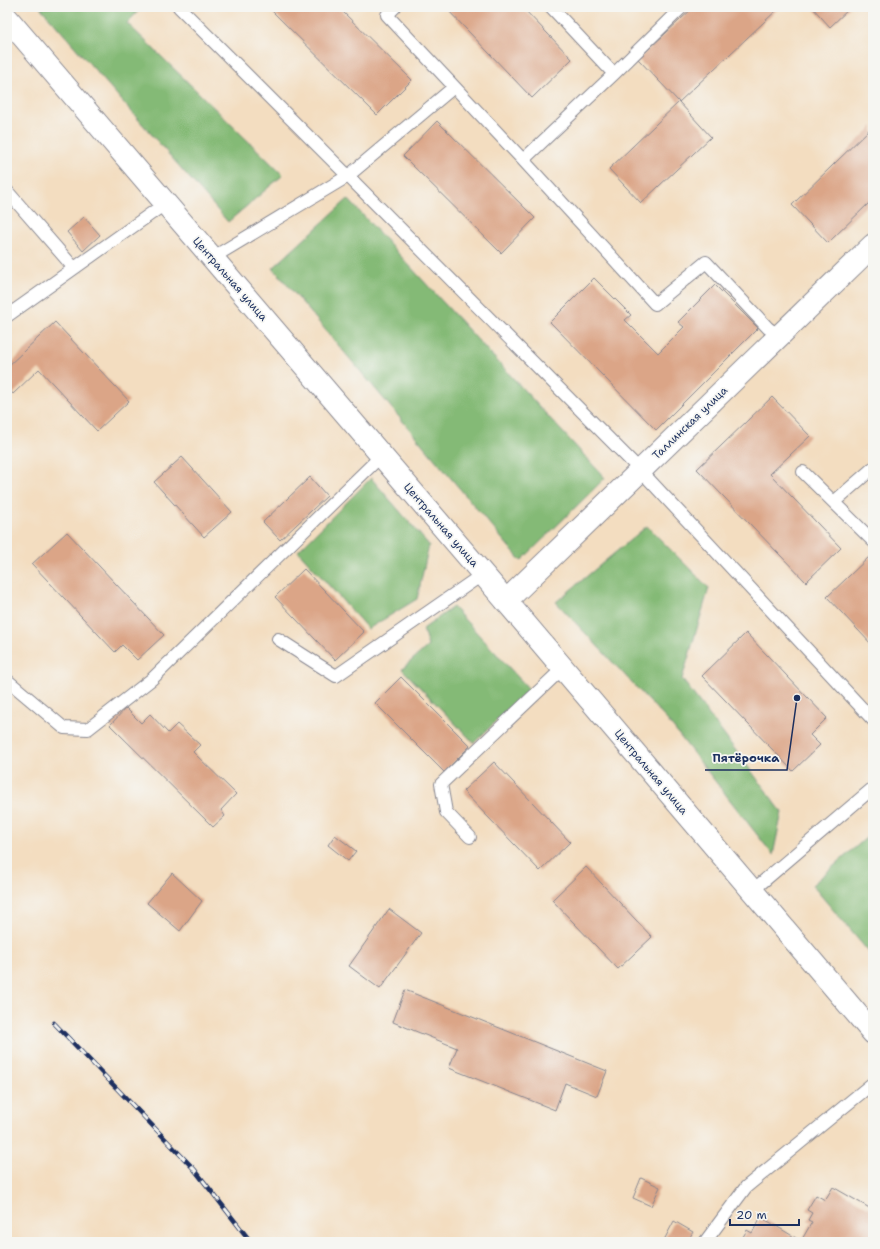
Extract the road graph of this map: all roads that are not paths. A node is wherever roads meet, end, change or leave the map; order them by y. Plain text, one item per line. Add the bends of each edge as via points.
1 (179, 7) edge
2 (395, 7) edge
3 (551, 7) edge
4 (682, 7) edge
5 (7, 18) edge
6 (614, 74) junction
7 (454, 87) junction
8 (523, 160) junction
9 (348, 176) junction
10 (7, 191) edge
11 (166, 203) junction
12 (873, 245) edge
13 (212, 258) junction
14 (74, 268) junction
15 (7, 316) edge
16 (779, 336) junction
17 (382, 455) junction
18 (873, 468) edge
19 (640, 471) junction
20 (803, 472) dead end
21 (834, 502) junction
22 (873, 541) edge
23 (483, 574) junction
24 (506, 601) junction
25 (278, 638) dead end
26 (563, 668) junction
27 (7, 680) edge
28 (873, 720) edge
29 (873, 788) edge
30 (470, 837) dead end
31 (752, 891) junction
32 (873, 1033) edge
33 (873, 1083) edge
34 (705, 1242) edge

1 - 9 lane
2 - 7 lane via 387,15
3 - 6 lane
4 - 6 lane
5 - 11 main road, Центральная улица
6 - 8 lane
7 - 8 lane
7 - 9 lane
8 - 16 lane via 655,304 706,262 768,328
9 - 13 lane
9 - 19 lane
10 - 14 lane
11 - 13 main road, Центральная улица
11 - 14 lane
12 - 16 main road, Таллинская улица
13 - 17 main road, Центральная улица
14 - 15 lane
16 - 19 main road, Таллинская улица
17 - 23 main road, Центральная улица
17 - 27 lane via 152,679 88,729 64,728
18 - 21 lane
19 - 24 main road, Таллинская улица
19 - 28 lane
20 - 21 lane
21 - 22 lane
23 - 24 main road, Центральная улица
23 - 25 lane via 336,676
24 - 26 main road, Центральная улица
26 - 30 lane via 441,784 446,812
26 - 31 main road, Центральная улица
29 - 31 lane
31 - 32 main road, Центральная улица
33 - 34 lane via 746,1187

